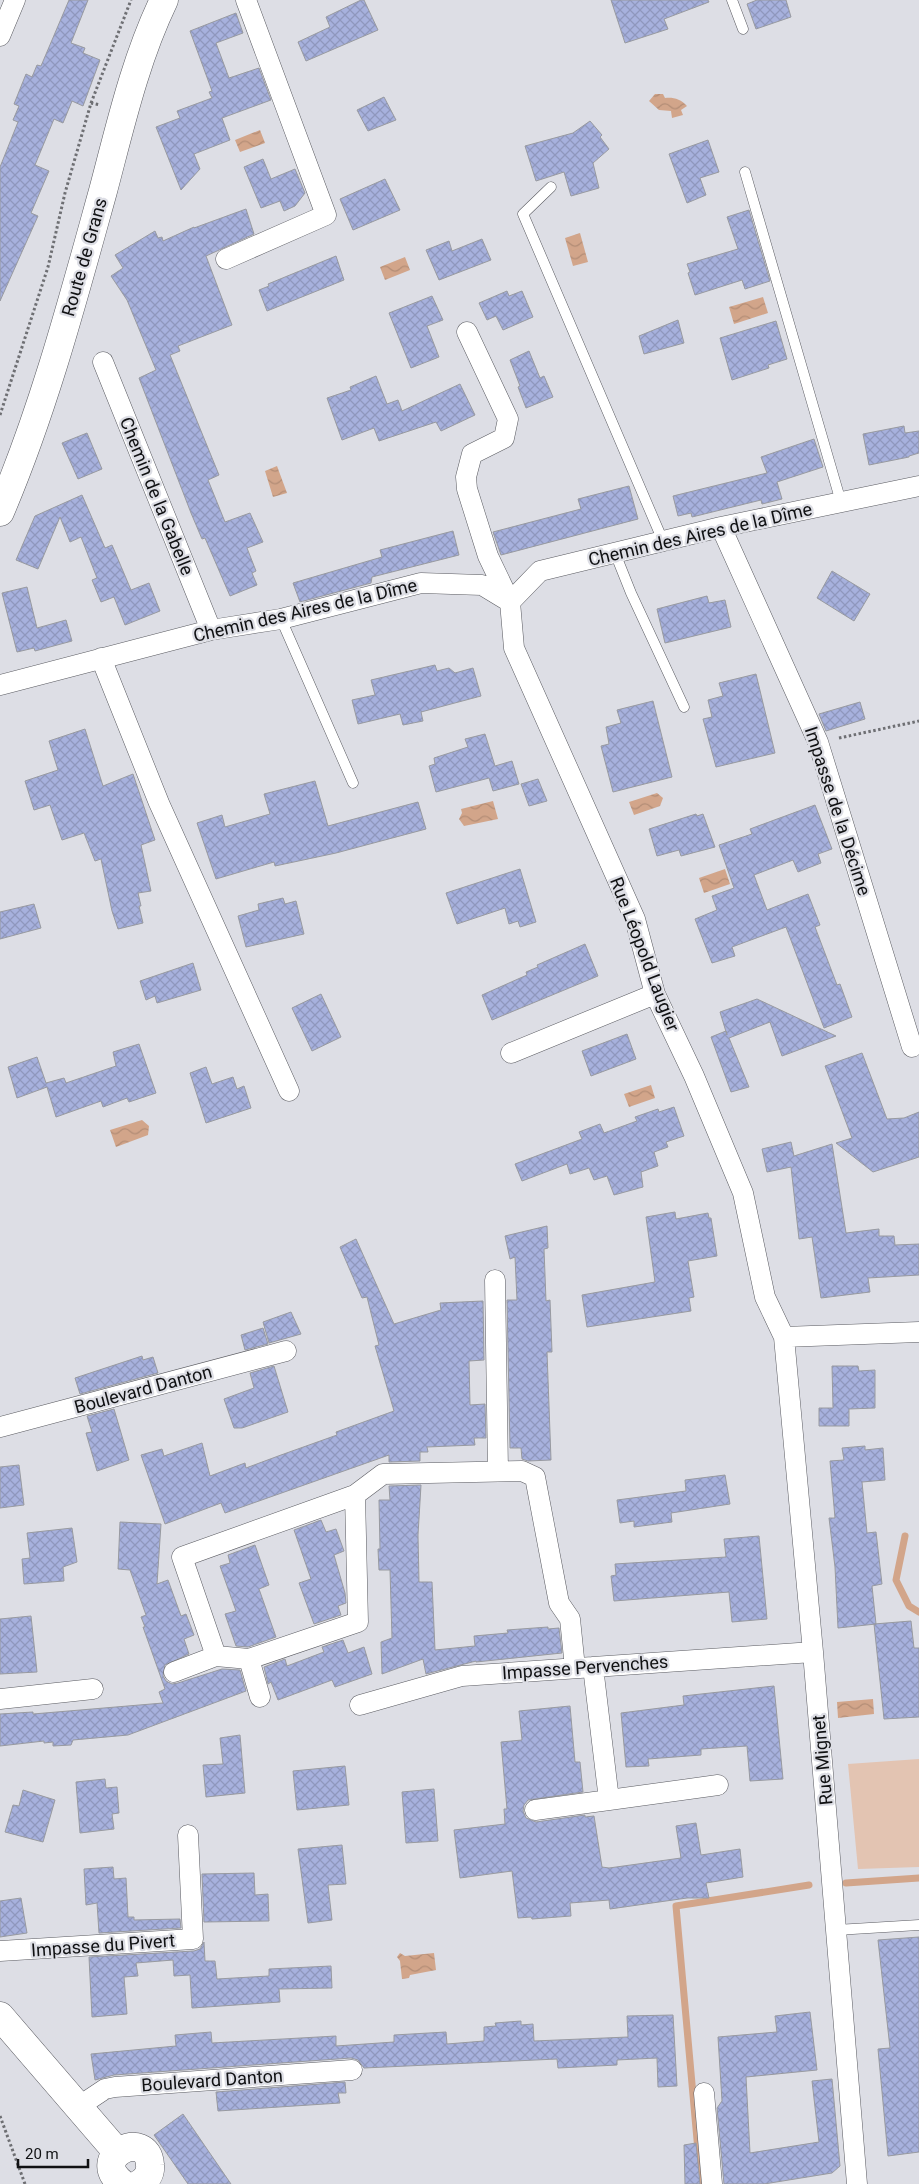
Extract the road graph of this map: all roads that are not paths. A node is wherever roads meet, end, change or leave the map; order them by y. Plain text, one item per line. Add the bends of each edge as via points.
1 (15, 0) edge
2 (164, 0) edge
3 (246, 0) edge
4 (732, 0) edge
5 (743, 29) dead end
6 (0, 36) edge
7 (745, 172) dead end
8 (551, 187) dead end
9 (226, 259) dead end
10 (467, 332) dead end
11 (103, 362) dead end
12 (918, 488) edge
13 (841, 502) junction
14 (0, 512) edge
15 (721, 527) junction
16 (663, 541) junction
17 (615, 553) junction
18 (510, 602) junction
19 (281, 619) junction
20 (211, 630) junction
21 (101, 658) junction
22 (0, 685) edge
23 (684, 707) dead end
24 (353, 783) dead end
25 (655, 994) junction
26 (912, 1047) dead end
27 (511, 1053) dead end
28 (289, 1091) dead end
29 (495, 1280) dead end
30 (919, 1332) edge
31 (784, 1337) junction
32 (286, 1352) dead end
33 (0, 1427) edge
34 (498, 1471) junction
35 (355, 1495) junction
36 (813, 1652) junction
37 (216, 1656) junction
38 (249, 1659) junction
39 (584, 1668) junction
40 (174, 1672) dead end
41 (93, 1689) dead end
42 (260, 1698) dead end
43 (0, 1699) edge
44 (360, 1704) dead end
45 (718, 1785) dead end
46 (609, 1800) junction
47 (535, 1810) dead end
48 (188, 1835) dead end
49 (919, 1925) edge
50 (836, 1930) junction
51 (0, 1952) edge
52 (0, 2016) edge
53 (352, 2070) dead end
54 (704, 2093) dead end
55 (78, 2107) junction
56 (131, 2183) edge
57 (712, 2184) edge
58 (857, 2184) edge

1 - 6 street
2 - 14 street, Route de Grans via 134,78 57,349 14,480
3 - 9 street via 326,214
4 - 5 lane
7 - 13 lane
8 - 16 lane via 523,214
10 - 18 street via 508,419 504,438 472,454 466,477 488,556
11 - 20 street, Chemin de la Gabelle
12 - 13 street, Chemin des Aires de la Dîme
13 - 15 street, Chemin des Aires de la Dîme
15 - 16 street, Chemin des Aires de la Dîme
15 - 26 street, Impasse de la Décime via 818,742
16 - 17 street, Chemin des Aires de la Dîme
17 - 18 street, Chemin des Aires de la Dîme via 540,571
17 - 23 lane
18 - 19 street, Chemin des Aires de la Dîme via 482,585 421,583
18 - 25 street, Rue Léopold Laugier via 514,648 635,919
19 - 20 street, Chemin des Aires de la Dîme
19 - 24 lane
20 - 21 street, Chemin des Aires de la Dîme
21 - 22 street, Chemin des Aires de la Dîme
21 - 28 street via 159,803
25 - 27 street
25 - 31 street, Rue Léopold Laugier via 744,1193 765,1297
29 - 34 street
30 - 31 street
31 - 36 street, Rue Mignet
32 - 33 street, Boulevard Danton
34 - 35 street via 383,1474
34 - 39 street via 522,1471 535,1478 559,1603 570,1619
35 - 37 street via 182,1556
35 - 38 street via 358,1622
36 - 39 street, Impasse Pervenches
36 - 50 street, Rue Mignet
37 - 38 street
37 - 40 street
38 - 42 street
39 - 44 street, Impasse Pervenches via 462,1676
39 - 46 street
41 - 43 street
45 - 46 street
46 - 47 street
48 - 51 street, Impasse du Pivert via 193,1939
49 - 50 lane
50 - 58 street, Rue Mignet
52 - 55 street
53 - 55 street, Boulevard Danton via 105,2088
54 - 57 street
55 - 56 street via 118,2152 128,2147 140,2149 149,2158 150,2170

